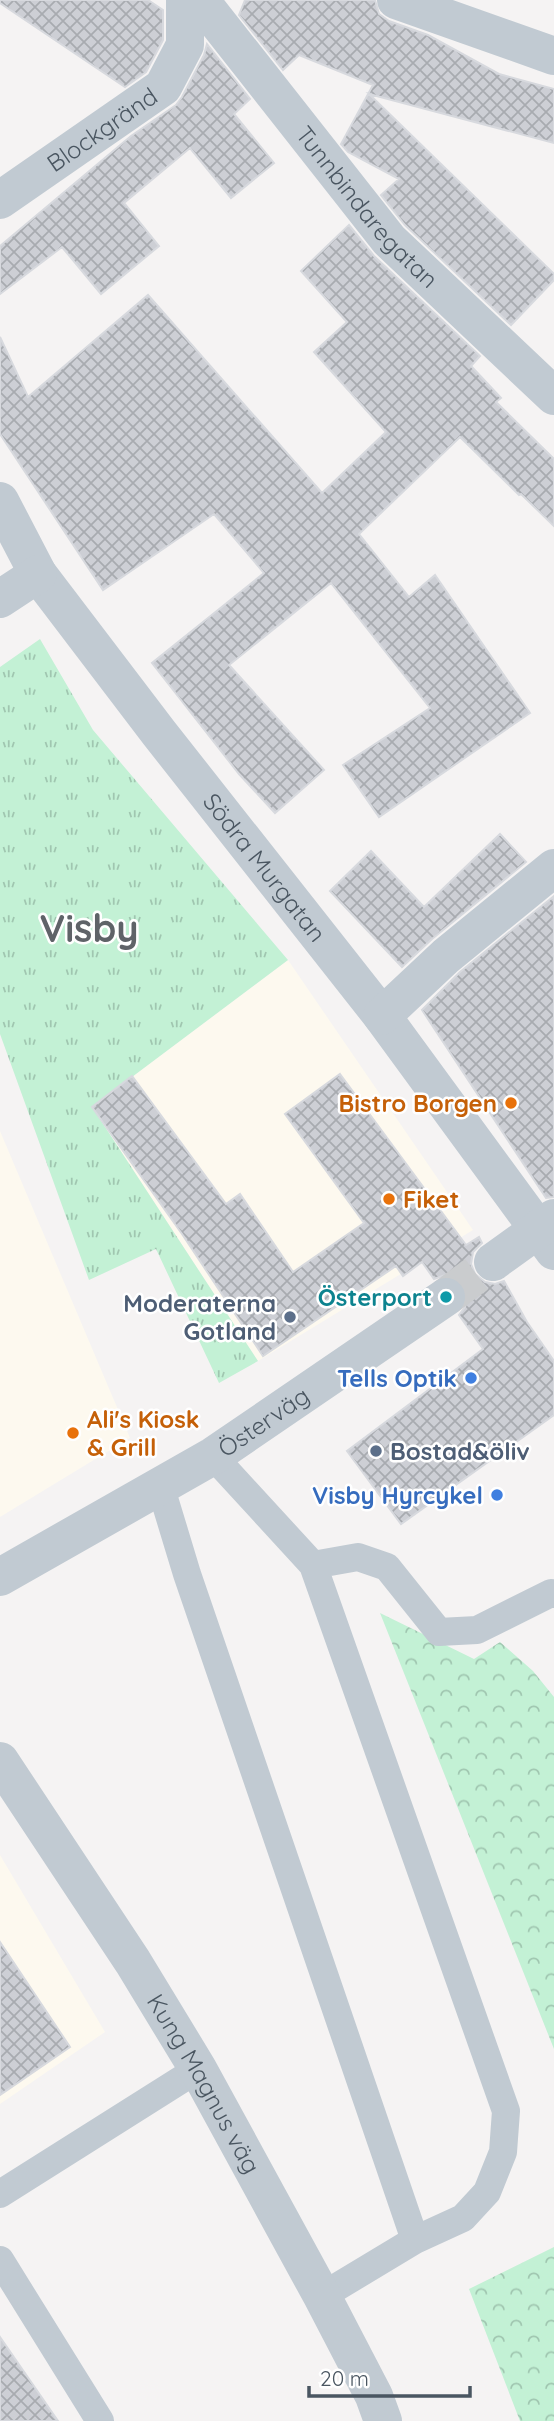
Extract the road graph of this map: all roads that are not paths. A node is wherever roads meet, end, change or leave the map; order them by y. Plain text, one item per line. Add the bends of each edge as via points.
1 (185, 0) edge
2 (200, 0) edge
3 (396, 0) edge
4 (554, 56) edge
5 (0, 200) edge
6 (554, 396) edge
7 (0, 500) edge
8 (38, 574) junction
9 (0, 599) edge
10 (554, 868) edge
11 (382, 1016) junction
12 (548, 1233) edge
13 (493, 1262) tunnel mouth
14 (446, 1297) tunnel mouth
15 (213, 1456) junction
16 (160, 1485) junction
17 (313, 1565) junction
18 (0, 1577) edge
19 (554, 1594) edge
20 (0, 1761) edge
21 (198, 2069) junction
22 (0, 2194) edge
23 (415, 2240) junction
24 (0, 2260) edge
25 (322, 2296) junction
26 (100, 2421) edge
27 (383, 2421) edge

1 - 5 street, Blockgränd via 185,45 163,87
2 - 6 street, Tunnbindaregatan via 389,240
3 - 4 street
7 - 8 street, Södra Murgatan
8 - 9 street
8 - 11 street, Södra Murgatan
10 - 11 street via 446,956
11 - 12 street, Södra Murgatan
12 - 13 street
14 - 15 street, Österväg
15 - 16 street, Österväg
15 - 17 lane
16 - 18 street, Österväg
16 - 23 lane
17 - 19 lane via 358,1557 387,1567 439,1632 477,1630
17 - 23 lane via 506,2111 503,2152 487,2192 463,2218
20 - 21 street, Kung Magnus väg
21 - 22 lane
21 - 25 street, Kung Magnus väg
23 - 25 lane
24 - 26 lane
25 - 27 street, Kung Magnus väg

